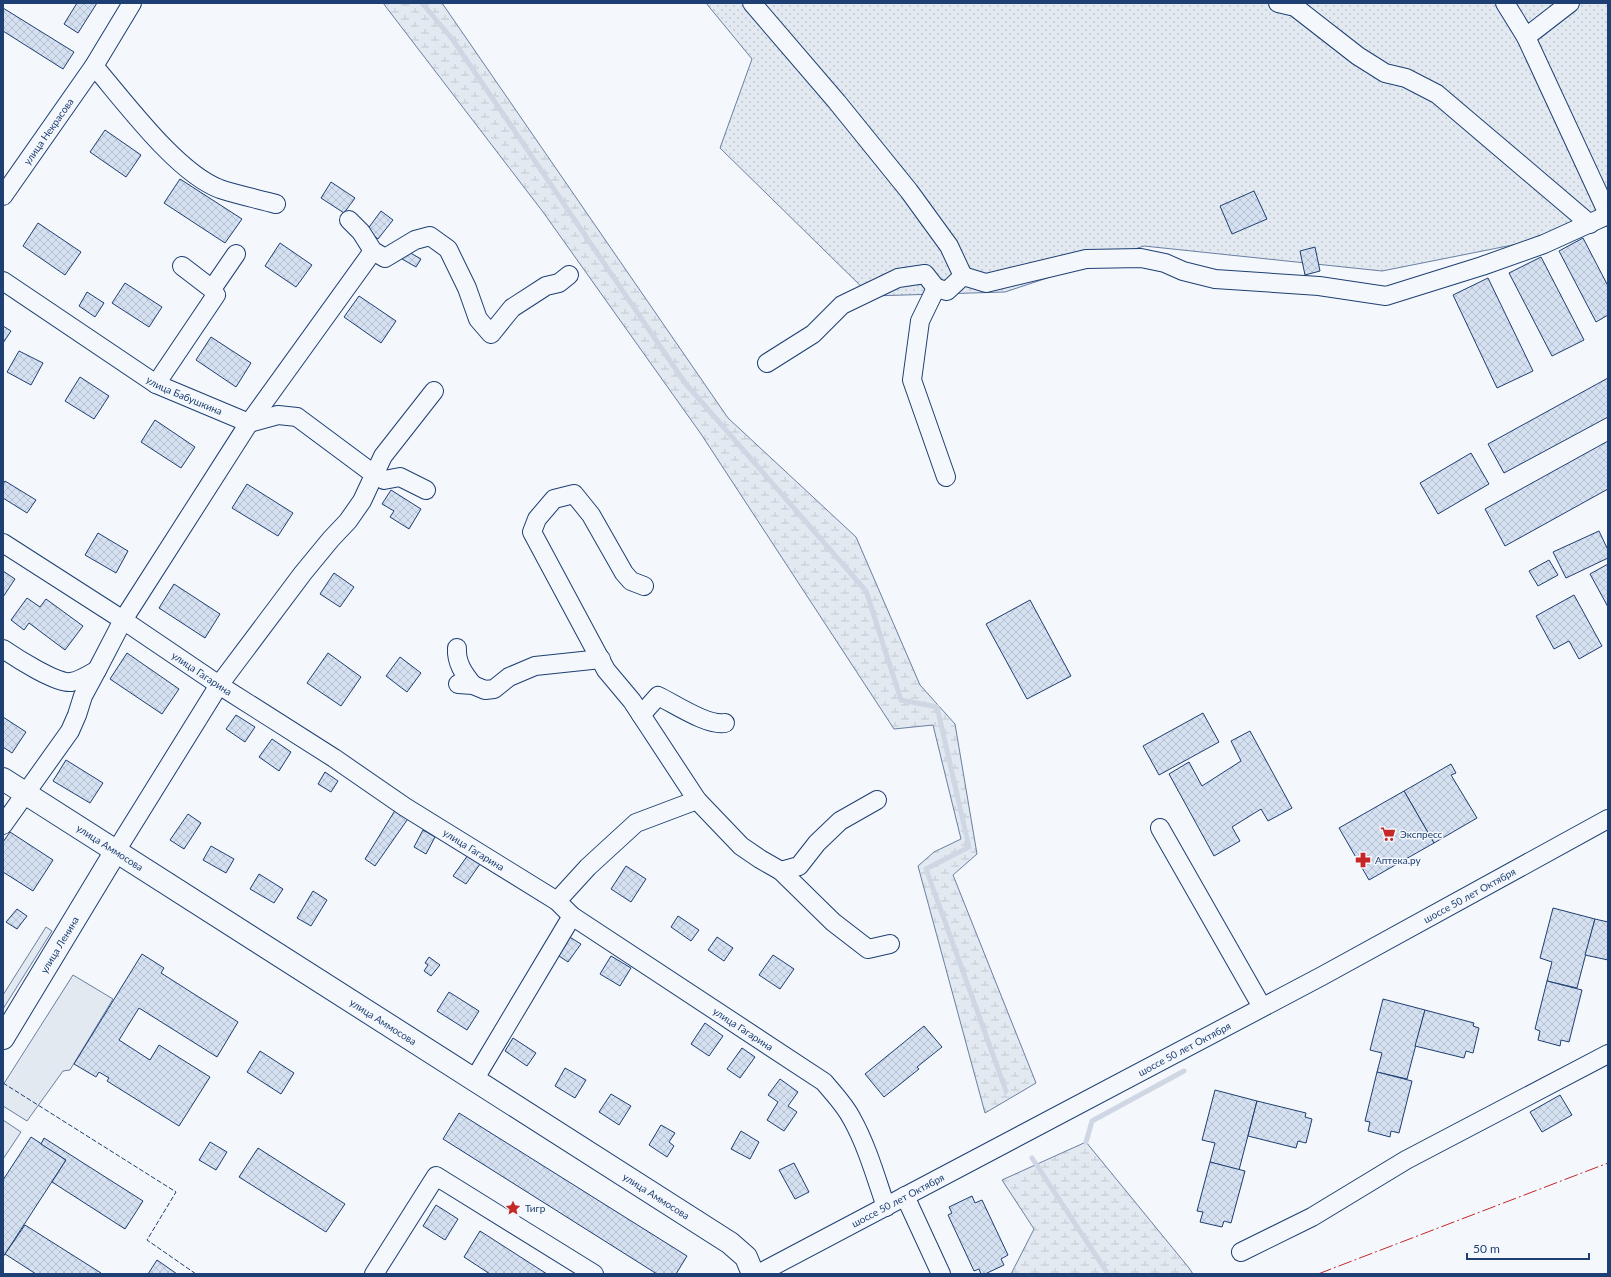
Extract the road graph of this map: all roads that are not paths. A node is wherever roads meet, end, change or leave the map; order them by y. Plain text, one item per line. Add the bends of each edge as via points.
1 (132, 3) edge
2 (752, 3) edge
3 (1278, 3) edge
4 (1505, 3) edge
5 (1570, 3) edge
6 (1526, 37) junction
7 (94, 66) junction
8 (3, 196) edge
9 (276, 204) dead end
10 (1607, 208) edge
11 (349, 220) dead end
12 (1590, 224) junction
13 (374, 251) junction
14 (236, 254) dead end
15 (182, 266) dead end
16 (569, 275) dead end
17 (963, 276) junction
18 (3, 281) edge
19 (936, 288) junction
20 (212, 289) junction
21 (767, 363) dead end
22 (156, 384) junction
23 (434, 391) dead end
24 (249, 423) junction
25 (374, 475) junction
26 (946, 477) dead end
27 (426, 490) dead end
28 (3, 543) edge
29 (644, 586) dead end
30 (123, 620) junction
31 (457, 648) dead end
32 (3, 650) edge
33 (601, 659) junction
34 (97, 670) junction
35 (220, 685) junction
36 (641, 715) junction
37 (725, 722) dead end
38 (3, 779) edge
39 (25, 793) junction
40 (697, 800) junction
41 (877, 800) dead end
42 (1608, 820) edge
43 (3, 825) edge
44 (1160, 828) dead end
45 (116, 851) junction
46 (781, 871) junction
47 (557, 901) junction
48 (572, 916) junction
49 (890, 944) dead end
50 (1262, 1007) junction
51 (3, 1038) edge
52 (1608, 1054) edge
53 (474, 1080) junction
54 (905, 1196) junction
55 (886, 1207) junction
56 (1241, 1252) dead end
57 (374, 1274) edge
58 (594, 1274) edge
59 (753, 1274) edge
60 (758, 1274) edge
61 (940, 1274) edge

1 - 7 street, улица Некрасова
2 - 17 street via 909,191 949,246
3 - 12 street via 1295,7 1358,56 1385,73 1406,78 1437,94
4 - 6 street
5 - 6 street
6 - 10 street
7 - 8 street, улица Некрасова
7 - 9 street via 158,140 200,178 220,188
10 - 12 street
11 - 13 street
12 - 17 street via 1489,264 1386,296 1319,286 1215,279 1141,258 1086,260 986,283
13 - 16 street via 385,258 415,240 430,236 438,241 448,249 467,288 478,319 491,334 512,308 546,286 559,283
13 - 24 street
14 - 20 street
15 - 20 street
17 - 19 street via 947,291
18 - 22 street, улица Бабушкина
19 - 21 street via 925,274 898,278 842,305 813,334
19 - 26 street via 920,321 912,380
20 - 22 street via 216,295
22 - 24 street, улица Бабушкина
23 - 25 street via 383,456
24 - 25 street via 278,415 297,417
24 - 30 street
25 - 27 street via 384,480 400,477
25 - 35 street via 362,501 348,521 302,573
28 - 30 street, улица Гагарина
29 - 33 street via 631,581 624,573 592,515 574,494 554,499 537,519 532,532
30 - 34 street
30 - 35 street, улица Гагарина
31 - 33 street via 456,655 466,684 485,690 494,689 509,677 535,666
32 - 34 street via 60,680 72,682
33 - 36 street via 606,670
34 - 39 street via 83,696 70,731
35 - 45 street
35 - 47 street, улица Гагарина via 405,807
36 - 37 street via 658,696 717,724
36 - 40 street
38 - 39 main road, улица Аммосова
39 - 43 street
39 - 45 main road, улица Аммосова
40 - 46 street via 741,846
40 - 47 street via 636,823 588,867
41 - 46 street via 840,821 798,866
42 - 50 street, шоссе 50 лет Октября
44 - 50 street
45 - 51 main road, улица Ленина
45 - 53 main road, улица Аммосова
46 - 49 street via 833,922 868,949
47 - 48 street, улица Гагарина
48 - 53 street
48 - 55 street, улица Гагарина via 824,1082 853,1120
50 - 54 street, шоссе 50 лет Октября
52 - 56 street via 1406,1160 1312,1217
53 - 59 main road, улица Аммосова via 730,1243 746,1257
54 - 55 street, шоссе 50 лет Октября
54 - 61 street
55 - 60 street, шоссе 50 лет Октября
57 - 58 street via 436,1176

